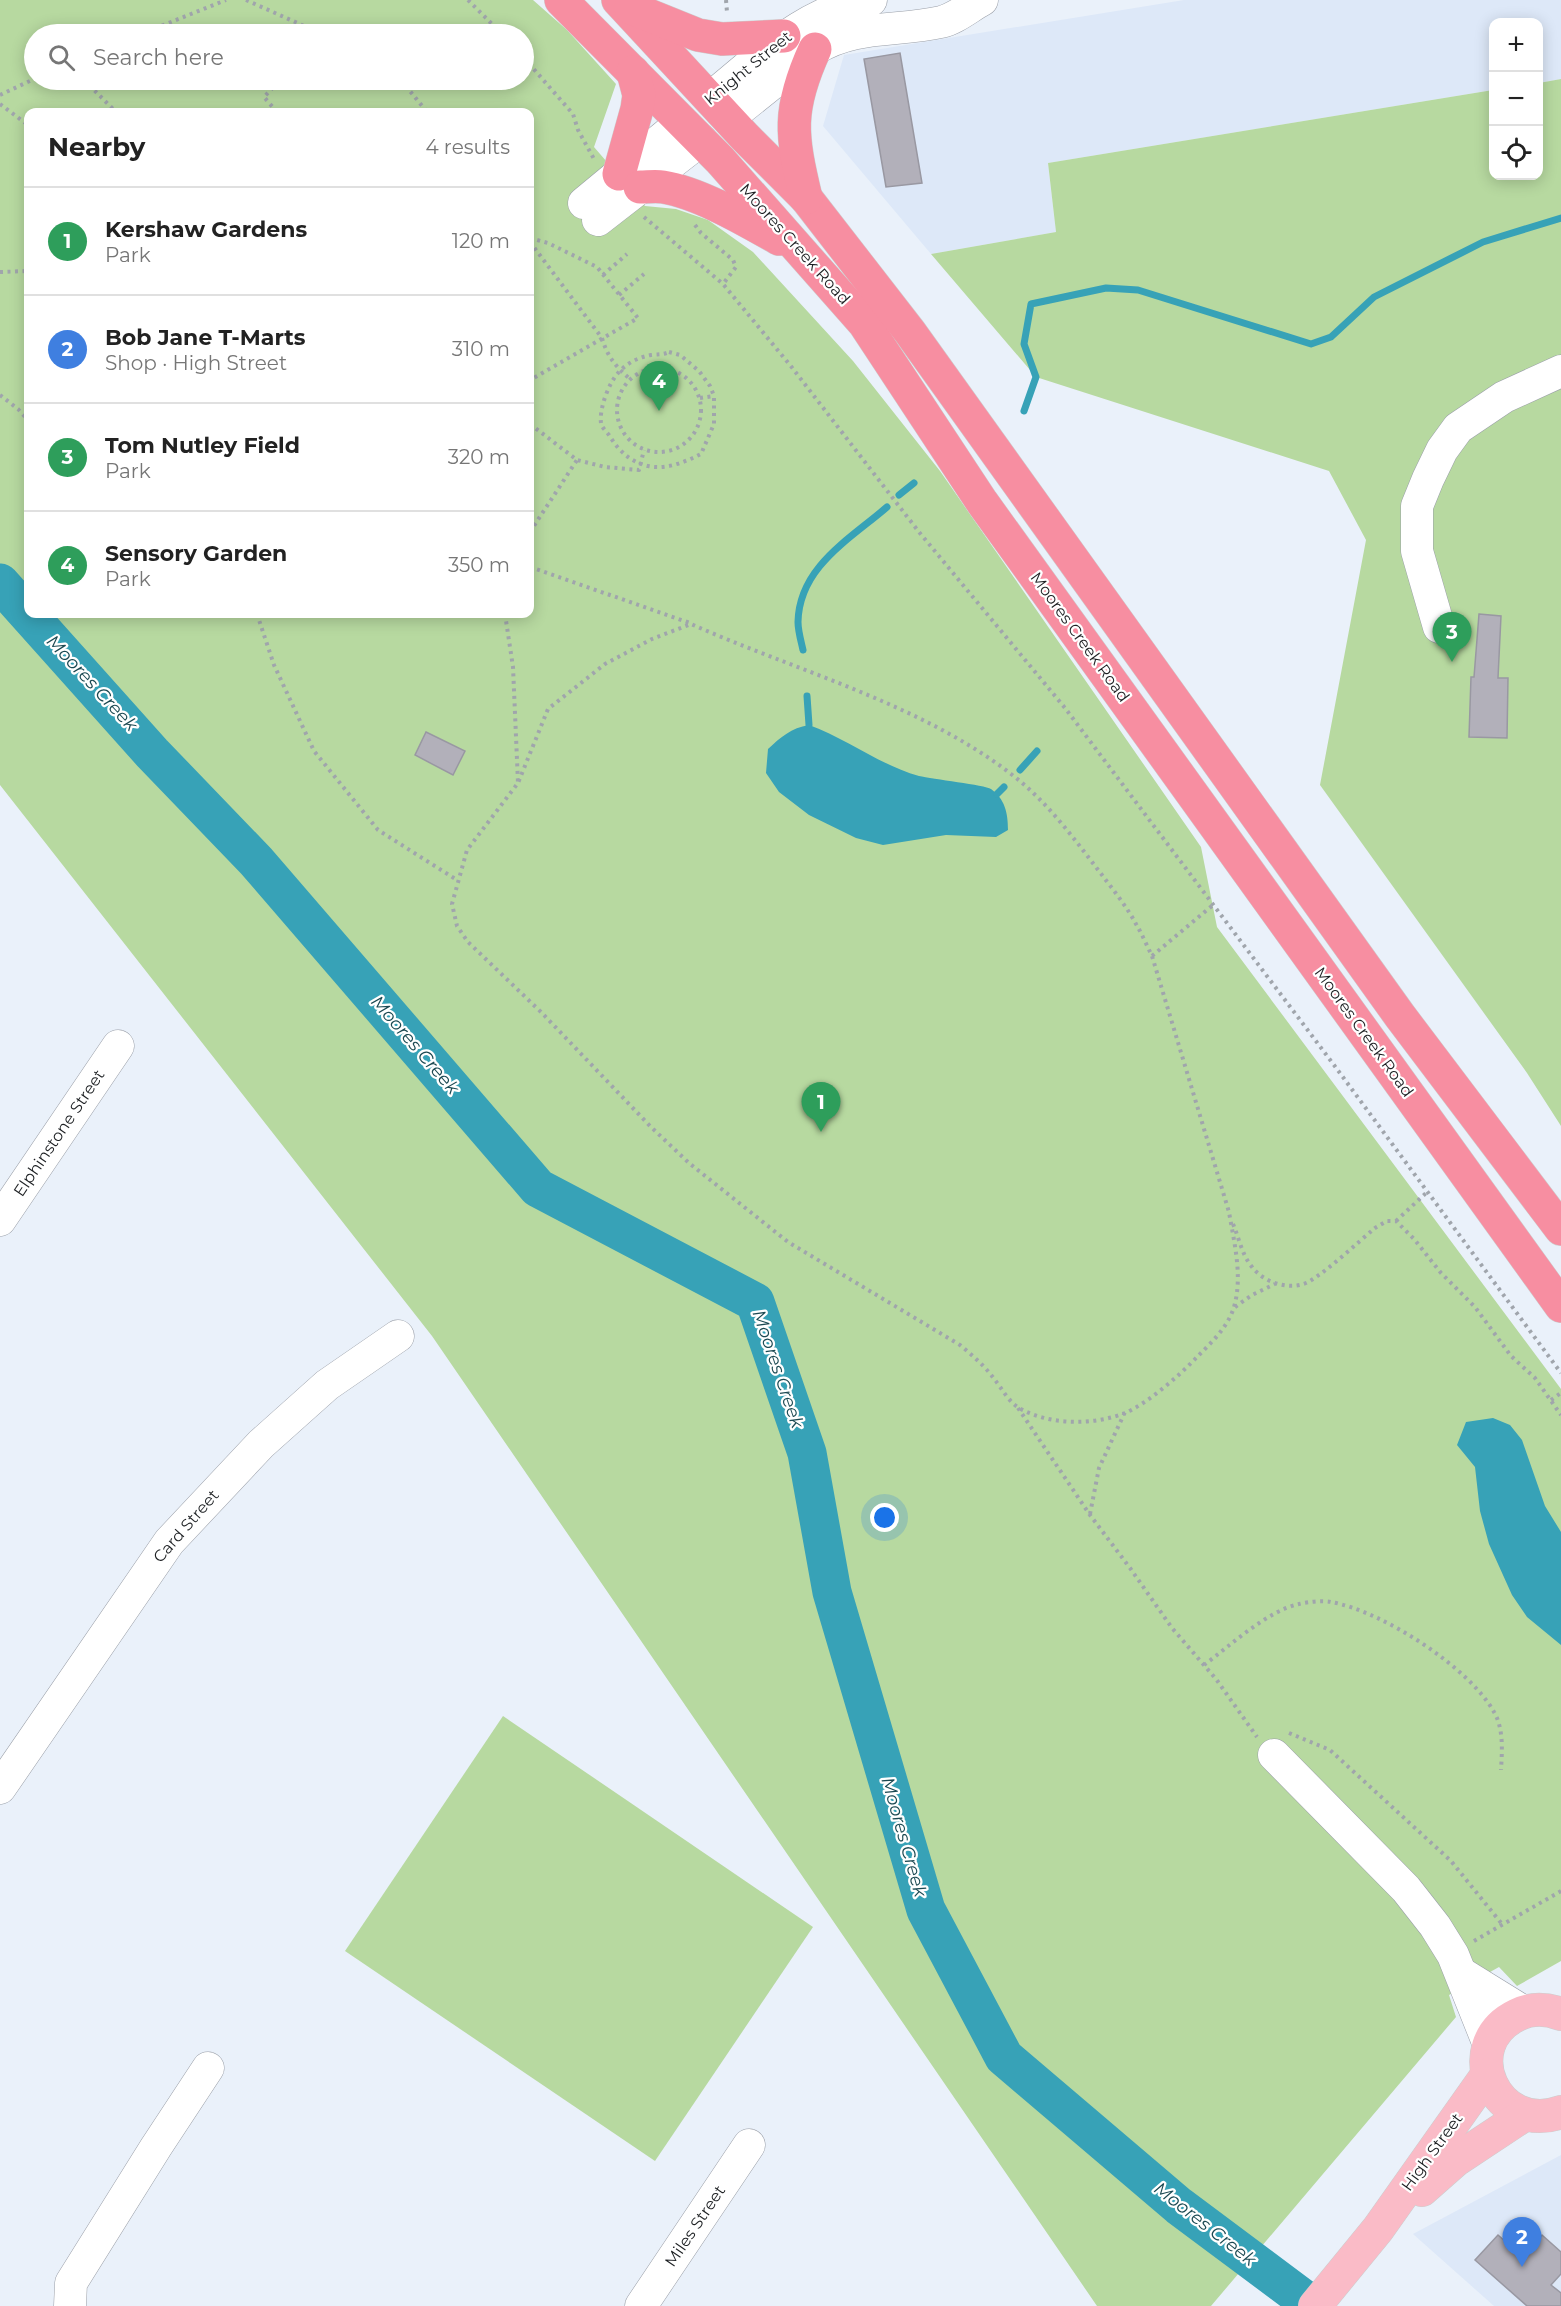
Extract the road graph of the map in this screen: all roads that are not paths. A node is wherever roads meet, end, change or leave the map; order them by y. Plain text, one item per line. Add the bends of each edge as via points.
1 (561, 0) edge
2 (982, 0) edge
3 (620, 2) edge
4 (857, 9) edge
5 (818, 27) edge
6 (784, 36) junction
7 (633, 72) junction
8 (719, 108) junction
9 (692, 131) junction
10 (624, 186) junction
11 (806, 198) junction
12 (591, 212) dead end
13 (799, 250) junction
14 (1561, 371) edge
15 (1439, 627) dead end
16 (118, 1046) dead end
17 (0, 1220) edge
18 (1561, 1229) edge
19 (1561, 1306) edge
20 (398, 1336) dead end
21 (1272, 1740) road end
22 (0, 1788) edge
23 (1457, 1964) junction
24 (1524, 2012) junction
25 (1561, 2014) edge
26 (1488, 2060) junction
27 (208, 2068) dead end
28 (1560, 2113) edge
29 (1524, 2115) junction
30 (749, 2145) dead end
31 (1378, 2229) junction
32 (70, 2306) edge
33 (641, 2306) edge
34 (1315, 2306) edge

1 - 7 highway, Moores Creek Road
2 - 4 street, Knight Street via 943,22
3 - 6 highway via 698,35 722,39
3 - 8 highway, Moores Creek Road
4 - 5 street, Knight Street
5 - 6 street, Knight Street
5 - 8 street, Knight Street
5 - 11 highway via 794,110 796,153
6 - 8 street, Knight Street
7 - 9 highway, Moores Creek Road
7 - 10 highway via 639,95
8 - 9 highway, Knight Street
8 - 11 highway, Moores Creek Road
9 - 10 street
9 - 13 highway, Moores Creek Road
10 - 12 street
10 - 13 highway via 663,187 690,195
11 - 18 highway, Moores Creek Road via 910,332 1400,1016
13 - 19 highway, Moores Creek Road via 864,323 982,502
14 - 15 street via 1478,412 1458,428 1428,479 1417,506 1417,551
16 - 17 street, Elphinstone Street
20 - 22 street, Card Street via 327,1385 261,1443 169,1542
21 - 23 street via 1406,1889 1435,1926
23 - 24 street
23 - 26 street
24 - 25 main road via 1544,2009
24 - 26 main road, High Street via 1503,2025
26 - 29 main road via 1495,2092 1507,2106
26 - 31 main road, High Street
27 - 32 street via 72,2283
28 - 29 main road
29 - 31 main road, High Street via 1456,2160
30 - 33 street, Miles Street
31 - 34 main road, High Street

